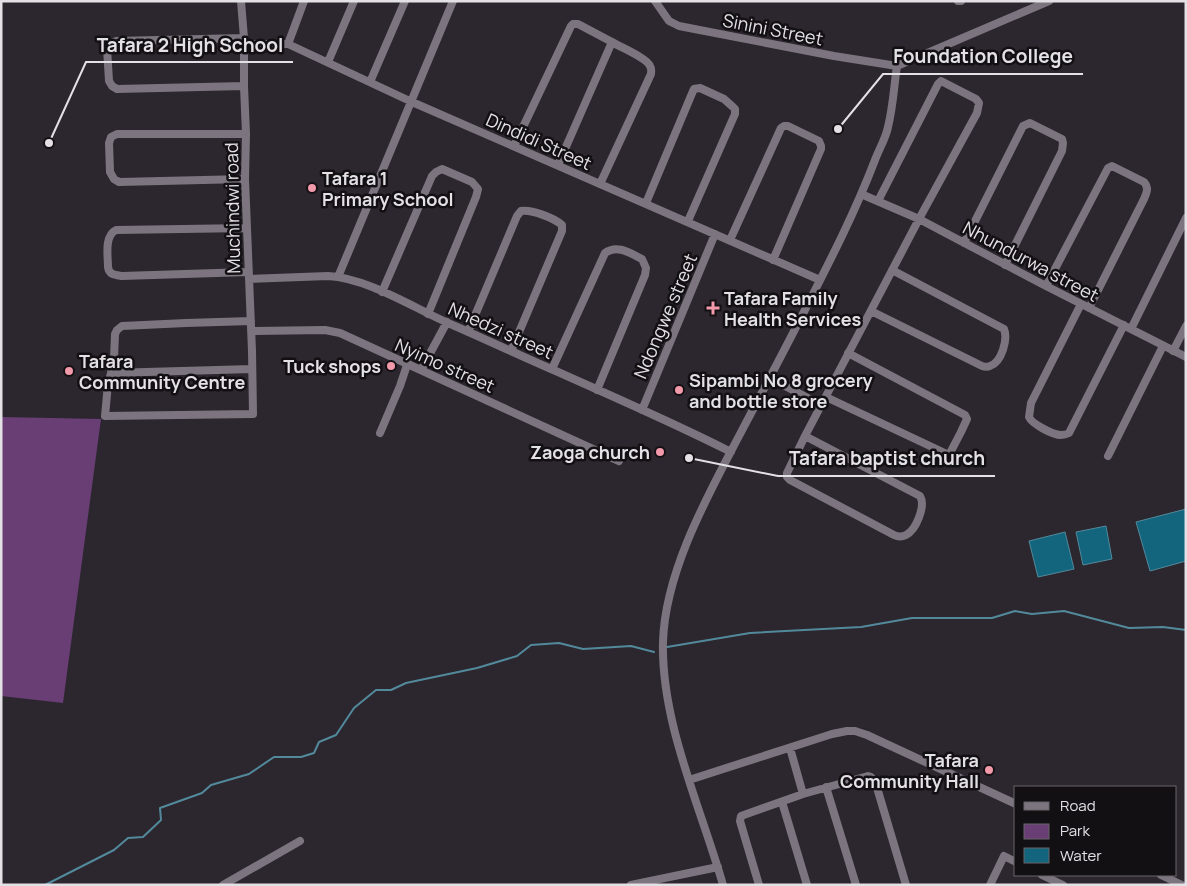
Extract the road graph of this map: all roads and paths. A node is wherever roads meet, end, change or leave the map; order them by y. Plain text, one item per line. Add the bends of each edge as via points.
1 (241, 1) edge
2 (304, 1) edge
3 (354, 1) edge
4 (405, 1) edge
5 (453, 1) edge
6 (655, 1) edge
7 (1050, 1) edge
8 (244, 41) junction
9 (612, 42) junction
10 (288, 44) junction
11 (328, 62) junction
12 (897, 66) junction
13 (370, 82) junction
14 (244, 86) junction
15 (412, 102) junction
16 (246, 134) junction
17 (514, 146) junction
18 (558, 165) junction
19 (245, 179) junction
20 (600, 184) junction
21 (862, 194) junction
22 (878, 201) junction
23 (646, 203) junction
24 (1186, 218) edge
25 (919, 219) junction
26 (688, 222) junction
27 (247, 228) junction
28 (715, 234) junction
29 (730, 240) junction
30 (964, 243) junction
31 (773, 260) junction
32 (1005, 265) junction
33 (892, 270) junction
34 (249, 276) junction
35 (338, 277) junction
36 (820, 280) junction
37 (1046, 286) junction
38 (382, 292) junction
39 (1081, 304) junction
40 (1089, 308) junction
41 (870, 311) junction
42 (428, 314) junction
43 (251, 321) junction
44 (447, 322) junction
45 (1186, 326) edge
46 (1128, 327) junction
47 (251, 331) junction
48 (468, 332) junction
49 (1162, 346) junction
50 (511, 351) junction
51 (1173, 351) junction
52 (848, 354) junction
53 (1186, 357) edge
54 (407, 364) junction
55 (252, 369) junction
56 (420, 370) junction
57 (552, 370) junction
58 (112, 373) junction
59 (770, 378) junction
60 (597, 390) junction
61 (826, 397) junction
62 (821, 405) junction
63 (642, 410) junction
64 (380, 433) dead end
65 (805, 436) junction
66 (731, 452) junction
67 (1108, 456) dead end
68 (619, 461) dead end
69 (790, 748) junction
70 (689, 780) junction
71 (826, 788) junction
72 (803, 794) junction
73 (782, 802) junction
74 (1014, 803) edge
75 (300, 841) dead end
76 (1014, 861) edge
77 (718, 867) junction
78 (1044, 876) edge
79 (1164, 876) edge
80 (222, 885) edge
81 (631, 885) edge
82 (723, 885) edge
83 (760, 885) edge
84 (807, 885) edge
85 (856, 885) edge
86 (906, 885) edge
87 (990, 885) edge
88 (1041, 885) edge
89 (1063, 885) edge
90 (1182, 885) edge

1 - 8 street, Muchindwi road
2 - 10 street
3 - 11 street
4 - 13 street
5 - 15 street
6 - 12 street, Sinini Street via 669,21 679,26
7 - 12 street
8 - 10 street, Dindidi Street
8 - 14 street, Muchindwi road
8 - 14 street, Dindidi Street via 116,41 107,48 109,81 117,89
9 - 17 street via 578,24 570,26
9 - 18 street
9 - 20 street via 650,65 651,74
10 - 11 street, Dindidi Street
11 - 13 street, Dindidi Street
12 - 21 street via 888,128
13 - 15 street, Dindidi Street
14 - 16 street, Muchindwi road
15 - 17 street, Dindidi Street
15 - 35 street
16 - 19 street, Muchindwi road
16 - 19 street via 117,134 109,143 110,172 119,182
17 - 18 street, Dindidi Street
18 - 20 street, Dindidi Street
19 - 27 street, Muchindwi road
20 - 23 street, Dindidi Street
21 - 22 street, Nhundurwa street
21 - 36 street
22 - 25 street, Nhundurwa street
22 - 25 street via 936,86 942,81 979,103
23 - 26 street, Dindidi Street
23 - 26 street via 693,91 703,89 730,103 735,110
24 - 46 street
25 - 30 street, Nhundurwa street
25 - 33 street
26 - 28 street, Dindidi Street
27 - 34 street, Muchindwi road
27 - 34 street, Nhedzi street via 116,230 108,239 108,267 112,274 122,276
28 - 29 street, Dindidi Street
28 - 63 street, Ndongwe street
29 - 31 street, Dindidi Street
29 - 31 street via 781,128 788,126 819,141 821,150
30 - 32 street, Nhundurwa street
30 - 32 street via 1023,126 1030,123 1062,139 1062,151
31 - 36 street, Dindidi Street
32 - 37 street, Nhundurwa street
33 - 41 street
33 - 41 street via 1004,329 1005,345 1000,357 991,366 982,366
34 - 35 street, Nhedzi street
34 - 43 street, Muchindwi road
35 - 38 street, Nhedzi street
36 - 59 street
37 - 39 street, Nhundurwa street
37 - 40 street via 1108,168 1112,166 1144,182 1148,190
38 - 42 street, Nhedzi street
38 - 42 street via 432,176 442,169 472,182 478,188 476,197
39 - 40 street, Nhundurwa street
39 - 46 street via 1031,402 1029,417 1032,422 1058,435 1069,433
40 - 46 street, Nhundurwa street
41 - 52 street
42 - 44 street, Nhedzi street
43 - 47 street, Muchindwi road
43 - 58 street via 122,326 115,334
44 - 48 street, Nhedzi street
44 - 56 street
45 - 51 street
46 - 49 street, Nhundurwa street
47 - 54 street, Nyimo street via 332,331
47 - 55 street, Muchindwi road
48 - 50 street, Nhedzi street
48 - 50 street via 520,211 526,210 557,221 562,225 562,232
49 - 51 street, Nhundurwa street
49 - 67 street
50 - 57 street, Nhedzi street
51 - 53 street, Nhundurwa street
52 - 61 street
52 - 61 street via 965,414 967,419 961,432 949,455
54 - 56 street, Nyimo street
54 - 64 street
55 - 58 street
55 - 58 street, Muchindwi road via 253,414 105,416
56 - 68 street, Nyimo street
57 - 60 street, Nhedzi street
57 - 60 street via 605,254 609,250 622,250 642,259 645,274
59 - 62 street
59 - 66 street
60 - 63 street, Nhedzi street
61 - 62 street
62 - 65 street
63 - 66 street, Nhedzi street
65 - 65 street via 920,496 923,505 911,532 898,537 790,480 787,473
66 - 70 street via 682,555 665,617 663,655 666,684 672,722
69 - 70 street
69 - 72 street
69 - 74 street via 832,734 855,731
70 - 77 street
71 - 72 street
71 - 85 street
71 - 86 street via 871,777
72 - 73 street
73 - 83 street via 741,816
73 - 84 street
75 - 80 street
76 - 87 street via 1004,856
77 - 81 street
77 - 82 street
78 - 88 street
78 - 89 street
79 - 90 street

